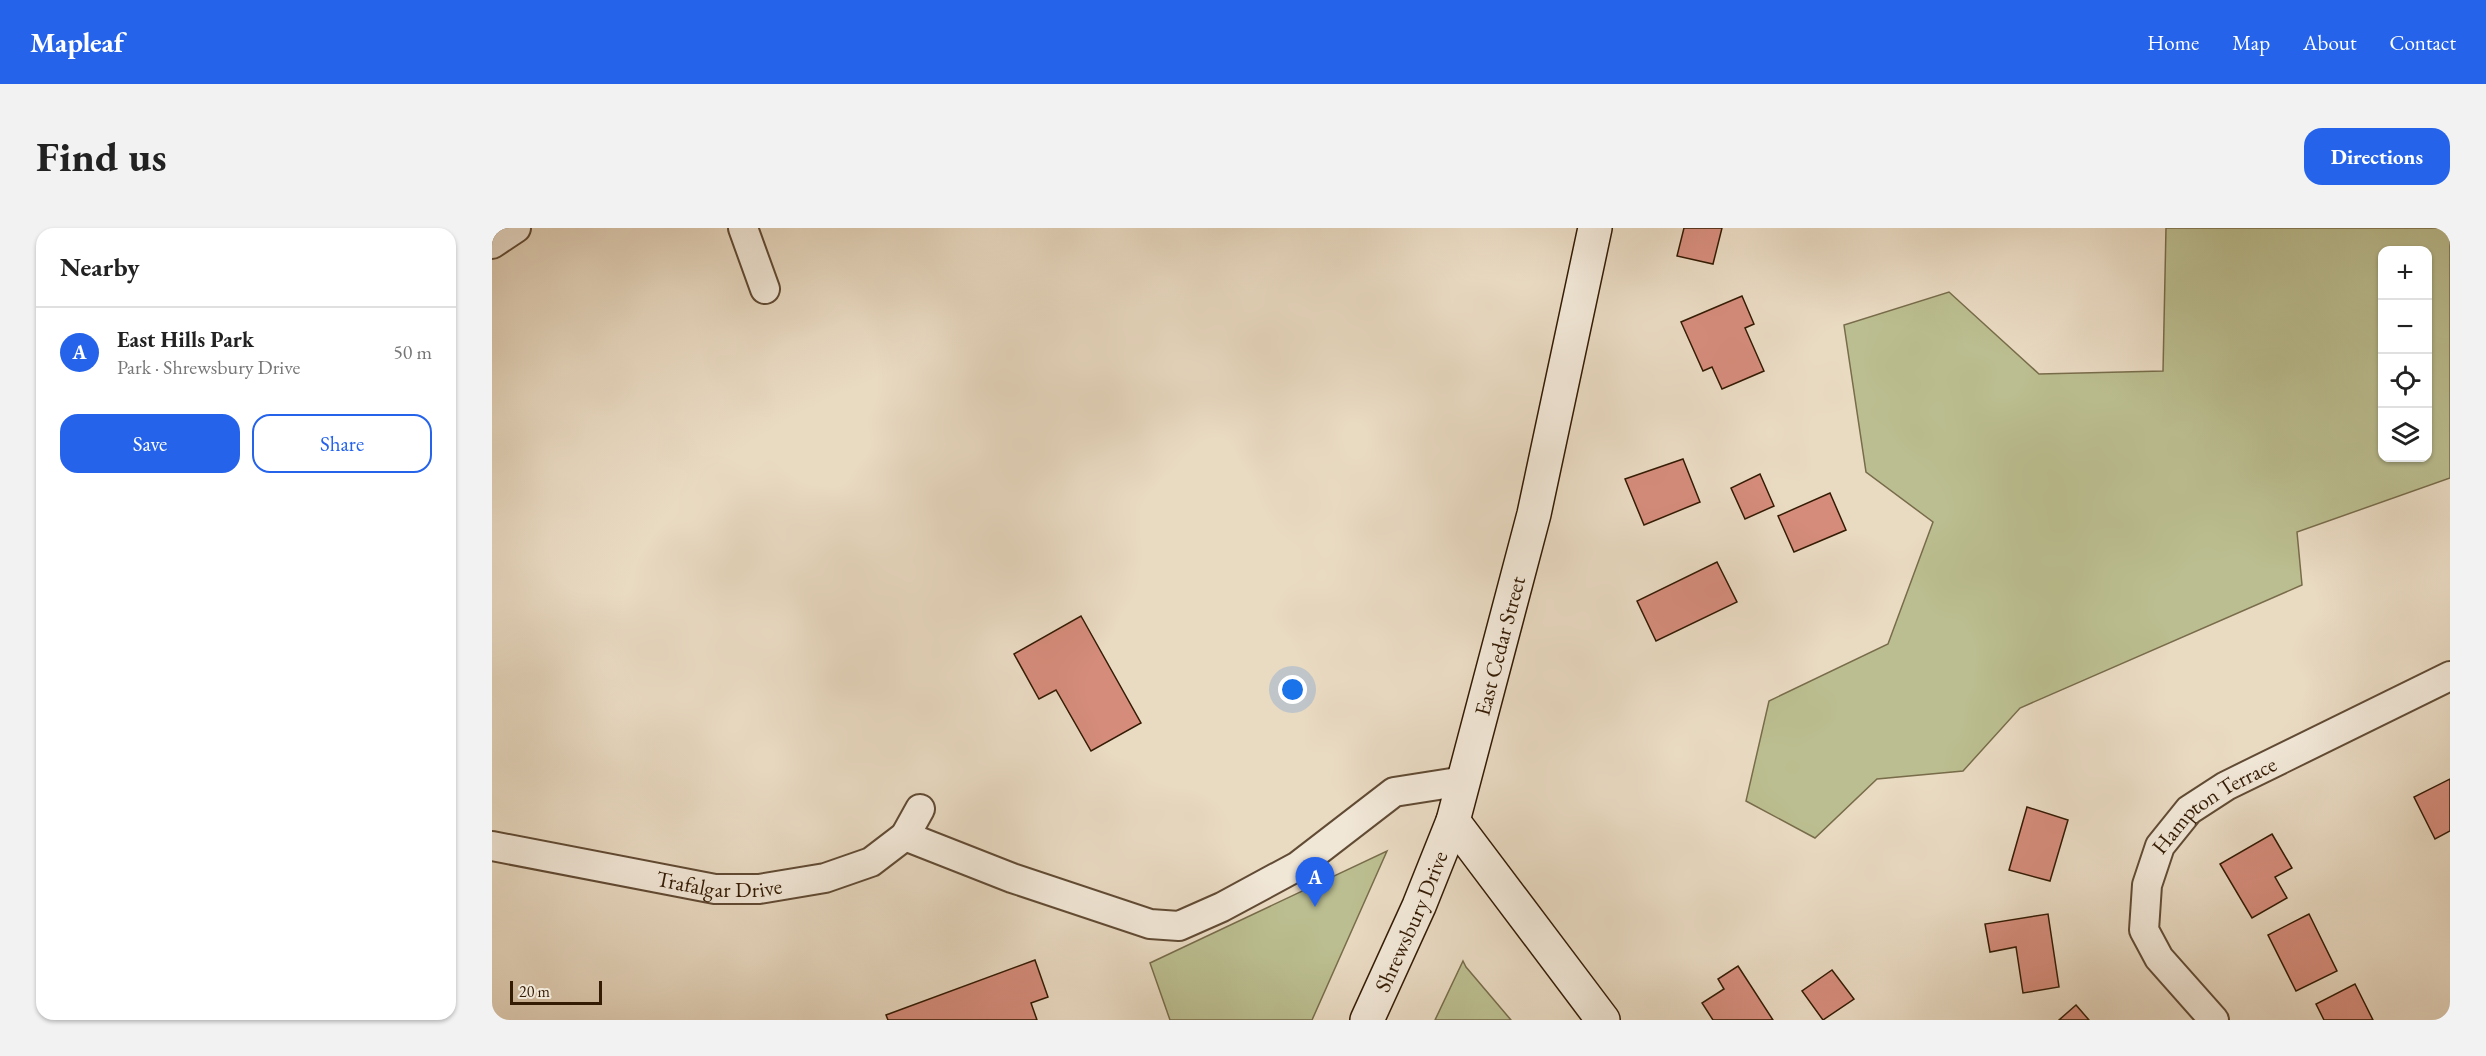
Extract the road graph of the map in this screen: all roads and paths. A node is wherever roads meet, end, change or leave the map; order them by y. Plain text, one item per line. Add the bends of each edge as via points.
1 (516, 228) edge
2 (743, 228) edge
3 (1595, 228) edge
4 (492, 244) edge
5 (765, 289) dead end
6 (2450, 676) edge
7 (1464, 781) junction
8 (920, 808) dead end
9 (1454, 821) junction
10 (905, 836) junction
11 (492, 846) edge
12 (1366, 1020) edge
13 (1603, 1020) edge
14 (2214, 1020) edge

1 - 4 street
2 - 5 street
3 - 7 main road, East Cedar Street via 1534,514
6 - 14 street, Hampton Terrace via 2226,786 2189,810 2160,846 2147,885 2144,930 2159,958
7 - 9 main road, East Cedar Street
7 - 10 street via 1394,792 1298,866 1179,926 1150,924 1012,878
8 - 10 street, Trafalgar Drive
9 - 12 main road, Shrewsbury Drive
9 - 13 main road
10 - 11 street, Trafalgar Drive via 871,862 825,878 716,890

